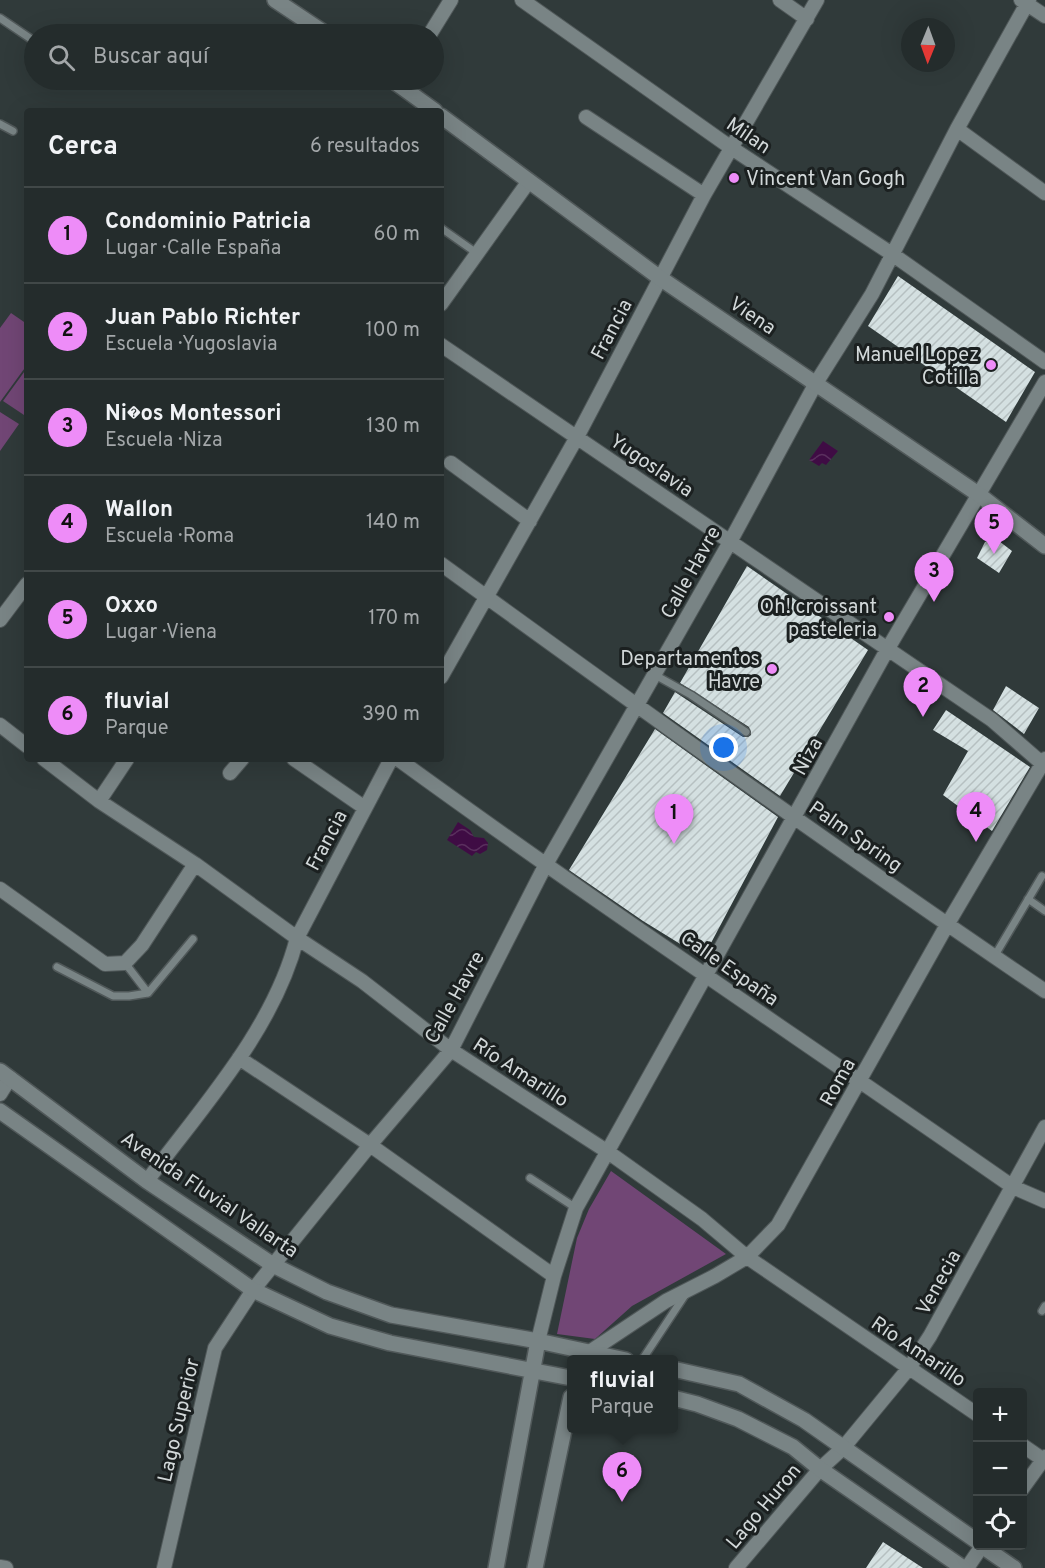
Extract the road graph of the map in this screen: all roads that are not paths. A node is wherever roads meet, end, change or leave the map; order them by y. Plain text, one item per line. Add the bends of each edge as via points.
1 (451, 0) edge
2 (522, 0) edge
3 (780, 0) edge
4 (817, 0) edge
5 (279, 1) edge
6 (1026, 1) edge
7 (1045, 16) edge
8 (0, 18) edge
9 (807, 19) junction
10 (312, 24) edge
11 (436, 24) edge
12 (24, 35) edge
13 (409, 90) edge
14 (431, 108) edge
15 (586, 117) dead end
16 (444, 118) edge
17 (0, 124) edge
18 (957, 129) junction
19 (13, 131) dead end
20 (730, 147) junction
21 (529, 181) junction
22 (1045, 193) edge
23 (704, 195) junction
24 (444, 230) edge
25 (477, 254) junction
26 (892, 254) junction
27 (660, 278) junction
28 (444, 300) edge
29 (444, 347) edge
30 (1045, 362) edge
31 (1045, 382) edge
32 (816, 383) junction
33 (577, 437) junction
34 (451, 463) dead end
35 (978, 494) junction
36 (530, 521) junction
37 (730, 542) junction
38 (1045, 546) edge
39 (444, 566) edge
40 (24, 588) edge
41 (486, 596) junction
42 (0, 620) edge
43 (887, 650) junction
44 (444, 671) edge
45 (655, 675) junction
46 (637, 706) junction
47 (0, 725) edge
48 (746, 732) dead end
49 (24, 744) edge
50 (48, 762) edge
51 (125, 762) edge
52 (239, 762) edge
53 (298, 762) edge
54 (389, 762) edge
55 (402, 762) edge
56 (1044, 763) edge
57 (230, 773) dead end
58 (99, 801) junction
59 (365, 808) junction
60 (795, 817) junction
61 (195, 864) junction
62 (545, 866) junction
63 (1042, 876) dead end
64 (0, 889) edge
65 (1028, 900) junction
66 (1045, 911) edge
67 (947, 925) junction
68 (297, 938) junction
69 (193, 939) dead end
70 (994, 957) junction
71 (125, 963) junction
72 (57, 967) dead end
73 (705, 973) junction
74 (1045, 991) edge
75 (148, 993) junction
76 (451, 1050) junction
77 (239, 1058) junction
78 (5, 1075) edge
79 (860, 1080) junction
80 (0, 1094) edge
81 (0, 1112) edge
82 (1045, 1127) edge
83 (370, 1145) junction
84 (608, 1152) junction
85 (530, 1178) dead end
86 (147, 1181) junction
87 (1013, 1186) junction
88 (1045, 1201) edge
89 (576, 1208) junction
90 (747, 1257) junction
91 (273, 1265) junction
92 (554, 1276) junction
93 (253, 1290) junction
94 (688, 1290) junction
95 (538, 1341) junction
96 (583, 1355) edge
97 (587, 1355) edge
98 (645, 1355) edge
99 (909, 1368) junction
100 (678, 1370) edge
101 (534, 1372) junction
102 (567, 1377) edge
103 (678, 1399) edge
104 (973, 1412) edge
105 (567, 1416) edge
106 (843, 1448) junction
107 (1027, 1448) edge
108 (1044, 1459) edge
109 (820, 1469) junction
110 (1027, 1483) edge
111 (973, 1539) edge
112 (978, 1550) edge
113 (989, 1550) edge
114 (0, 1567) edge
115 (6, 1568) edge
116 (164, 1568) edge
117 (496, 1568) edge
118 (535, 1568) edge
119 (736, 1568) edge
120 (965, 1568) edge
121 (1014, 1568) edge

1 - 11 street
2 - 20 street, Milan
3 - 9 street
4 - 9 street, Francia
5 - 10 street
6 - 7 street
6 - 18 street, Calle Havre
8 - 12 lane
9 - 20 street, Francia
13 - 14 street
15 - 23 street
16 - 21 street, Viena
17 - 19 lane
18 - 22 street
18 - 26 street, Calle Havre
20 - 23 street, Francia
20 - 26 street, Milan
21 - 25 street
21 - 27 street, Viena
23 - 27 street, Francia
24 - 25 lane
25 - 28 street
26 - 30 street, Milan
26 - 32 street, Calle Havre via 872,294
27 - 32 street, Viena
27 - 33 street, Francia
29 - 33 street, Yugoslavia
31 - 35 street, Niza
32 - 35 street, Viena
32 - 37 street, Calle Havre
33 - 36 street, Francia
33 - 37 street, Yugoslavia
34 - 36 street
35 - 38 street, Viena
35 - 43 street, Niza
36 - 41 street, Francia
37 - 43 street, Yugoslavia
37 - 45 street, Calle Havre
39 - 41 street, Palm Spring
40 - 42 street
41 - 44 street, Francia
41 - 46 street, Palm Spring
43 - 56 street, Yugoslavia via 992,720
43 - 60 street, Niza
45 - 46 street, Calle Havre
45 - 48 lane
46 - 60 street, Palm Spring
46 - 62 street, Calle Havre
47 - 49 street
50 - 58 street, Río Amarillo
51 - 58 street
52 - 57 street
53 - 59 street
54 - 59 street, Francia
55 - 62 street, Calle España
56 - 67 street, Roma
58 - 61 street, Río Amarillo
59 - 68 street, Francia
60 - 67 street, Palm Spring
60 - 73 street, Niza
61 - 68 street, Río Amarillo
61 - 71 street via 142,945
62 - 73 street, Calle España
62 - 76 street, Calle Havre
63 - 65 lane
64 - 71 street via 105,963
65 - 66 lane
65 - 70 lane
67 - 70 street, Palm Spring
67 - 79 street, Roma
68 - 76 street, Río Amarillo via 362,981
68 - 77 street, Francia via 290,966
69 - 75 lane
70 - 74 street, Palm Spring
71 - 75 lane
72 - 75 lane via 112,996
73 - 79 street, Calle España
73 - 84 street, Niza
76 - 83 street, Calle Havre
76 - 84 street, Río Amarillo
77 - 83 street
77 - 86 street, Francia
78 - 80 street
78 - 86 street, Avenida Fluvial Vallarta
79 - 87 street, Calle España
79 - 90 street, Roma via 778,1226
81 - 93 street
82 - 87 street, Venecia
83 - 91 street, Calle Havre
83 - 92 street
84 - 89 street, Niza
84 - 90 street, Río Amarillo via 702,1219
85 - 89 lane
86 - 91 street, Avenida Fluvial Vallarta
87 - 88 street, Calle España
87 - 99 street, Venecia
89 - 92 street, Niza
90 - 94 street, Roma
90 - 99 street, Río Amarillo
91 - 93 street, Calle Havre
91 - 95 street, Avenida Fluvial Vallarta via 327,1292 391,1315
92 - 95 street, Niza
93 - 101 street via 330,1326 390,1343
93 - 116 street, Lago Superior via 215,1348
94 - 97 street, Roma
94 - 98 lane
95 - 96 street, Avenida Fluvial Vallarta
95 - 101 street
99 - 104 street, Río Amarillo
99 - 106 street, Venecia
100 - 106 street via 739,1384 804,1420
101 - 102 street
101 - 117 street
103 - 109 street via 738,1419 793,1447
105 - 118 street
106 - 109 street, Venecia
106 - 111 street
107 - 108 street
108 - 110 street
109 - 119 street, Lago Huron
109 - 120 street
112 - 120 street
113 - 121 street
114 - 115 street

